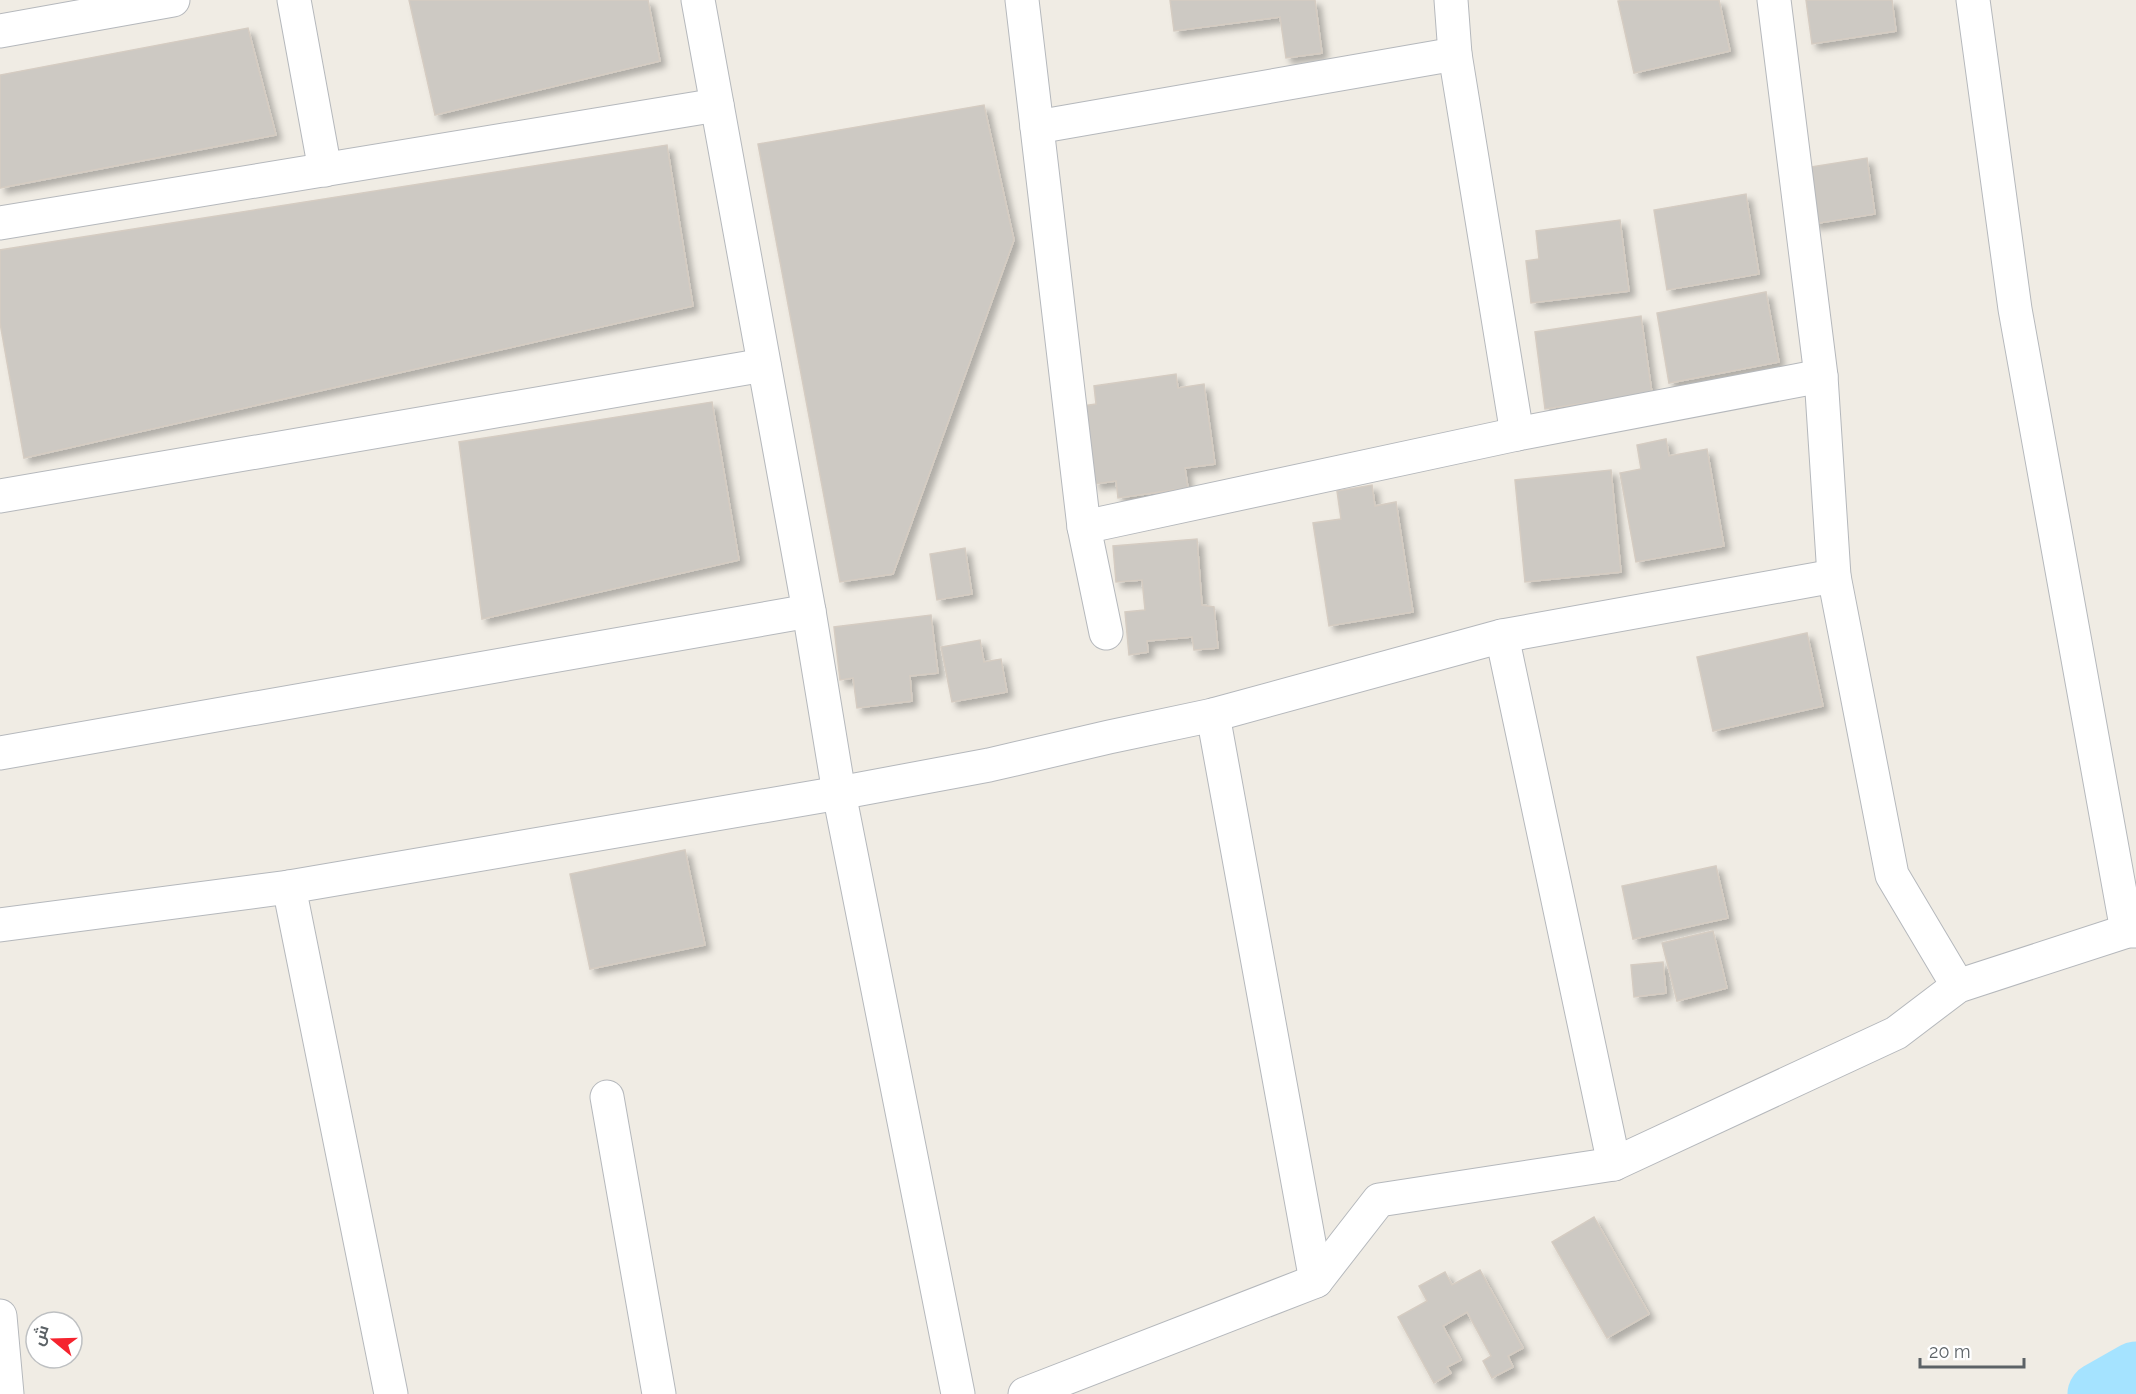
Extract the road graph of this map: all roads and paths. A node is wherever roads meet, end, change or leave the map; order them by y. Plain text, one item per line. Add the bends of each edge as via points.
1 (172, 0) edge
2 (294, 0) edge
3 (698, 0) edge
4 (1022, 0) edge
5 (1451, 0) edge
6 (1774, 0) edge
7 (1973, 0) edge
8 (45, 11) edge
9 (0, 31) edge
10 (1455, 54) junction
11 (717, 105) junction
12 (1037, 127) junction
13 (325, 170) junction
14 (0, 223) edge
15 (764, 364) junction
16 (1821, 376) junction
17 (1517, 434) junction
18 (0, 496) edge
19 (1084, 527) junction
20 (1834, 576) junction
21 (809, 610) junction
22 (1106, 633) dead end
23 (1502, 636) junction
24 (1213, 715) junction
25 (0, 753) edge
26 (839, 793) junction
27 (289, 887) junction
28 (0, 925) edge
29 (2132, 931) edge
30 (1958, 986) junction
31 (607, 1097) dead end
32 (1614, 1164) junction
33 (1316, 1281) junction
34 (0, 1316) edge
35 (7, 1394) edge
36 (391, 1394) edge
37 (659, 1394) edge
38 (958, 1394) edge
39 (1025, 1394) edge

1 - 8 street
2 - 13 street
3 - 11 street
4 - 12 street
5 - 10 street
6 - 16 street
7 - 29 street via 2015,309
8 - 9 street
10 - 12 street
10 - 17 street
11 - 13 street
11 - 15 street
12 - 19 street
13 - 14 street
15 - 18 street
15 - 21 street
16 - 17 street
16 - 20 street
17 - 19 street
19 - 22 street
20 - 23 street
20 - 30 street via 1892,875
21 - 25 street
21 - 26 street
23 - 24 street
23 - 32 street
24 - 26 street via 989,765
24 - 33 street
26 - 27 street
26 - 38 street
27 - 28 street
27 - 36 street
29 - 30 street
30 - 32 street via 1896,1033
31 - 37 street
32 - 33 street via 1379,1200
33 - 39 street
34 - 35 street

